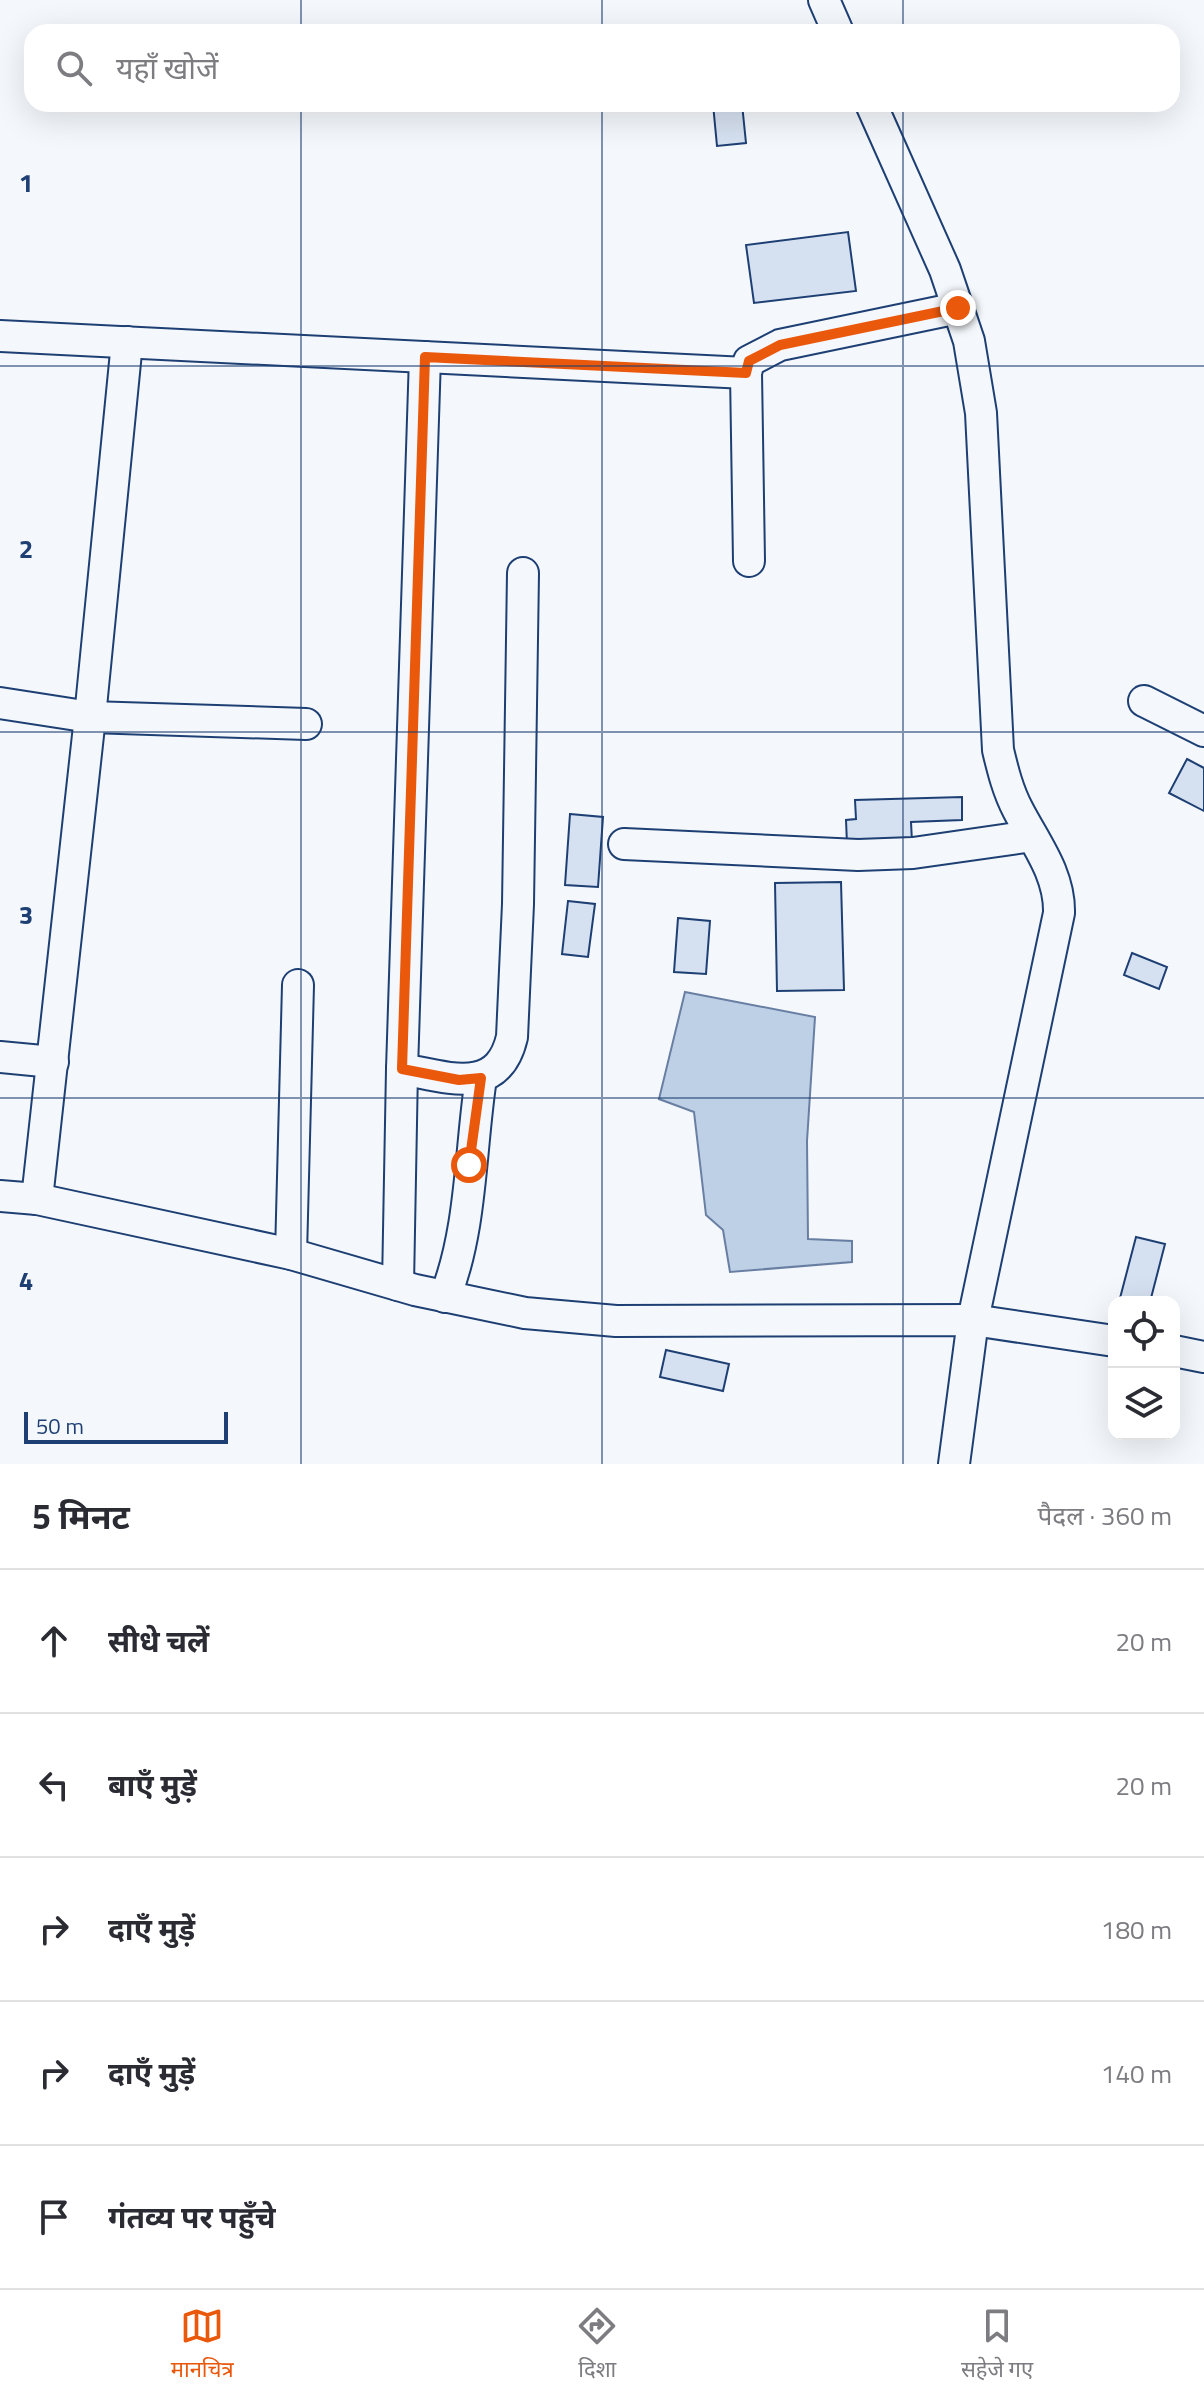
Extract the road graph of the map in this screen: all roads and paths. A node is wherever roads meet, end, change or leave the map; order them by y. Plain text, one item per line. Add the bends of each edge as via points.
1 (824, 0) edge
2 (834, 24) edge
3 (875, 112) edge
4 (958, 308) junction
5 (0, 336) edge
6 (127, 342) junction
7 (425, 357) junction
8 (746, 373) junction
9 (749, 561) dead end
10 (523, 573) dead end
11 (1144, 701) dead end
12 (0, 703) edge
13 (90, 717) junction
14 (306, 724) dead end
15 (1204, 731) edge
16 (1032, 836) junction
17 (624, 844) dead end
18 (298, 985) dead end
19 (0, 1057) edge
20 (53, 1062) junction
21 (402, 1069) junction
22 (481, 1078) junction
23 (0, 1196) edge
24 (37, 1199) junction
25 (291, 1254) junction
26 (398, 1285) junction
27 (445, 1297) junction
28 (973, 1320) junction
29 (1108, 1340) edge
30 (1180, 1352) edge
31 (1204, 1357) edge
32 (954, 1464) edge

1 - 2 street
3 - 4 street
4 - 8 street via 780,345 749,361
4 - 16 street via 981,413 998,750 1004,779
5 - 6 street
6 - 7 street
6 - 13 street
7 - 8 street
7 - 21 street
8 - 9 street
10 - 22 street via 512,1037 499,1067
11 - 15 street
12 - 13 street
13 - 14 street
13 - 20 street
16 - 17 street via 858,855
16 - 28 street via 1059,893 1059,913
18 - 25 street
19 - 20 street
20 - 24 street
21 - 22 street via 459,1080
21 - 26 street
22 - 27 street via 462,1241
23 - 24 street
24 - 25 street
25 - 26 street
26 - 27 street
27 - 28 street via 525,1313 616,1321
28 - 29 street
28 - 32 street
30 - 31 street

